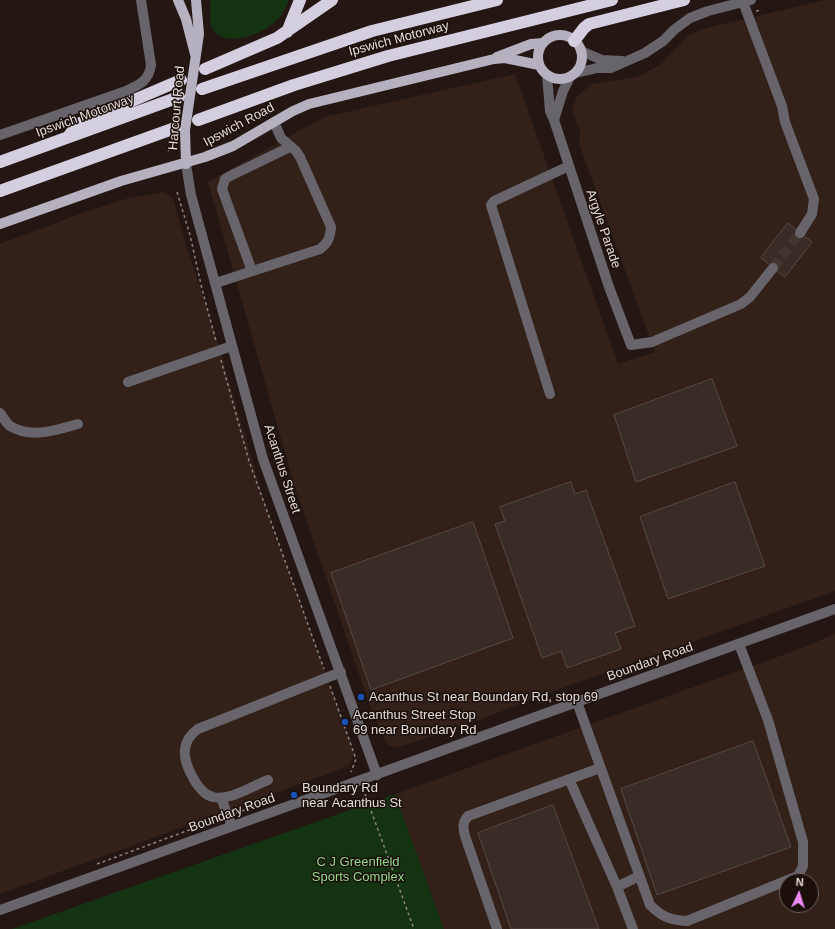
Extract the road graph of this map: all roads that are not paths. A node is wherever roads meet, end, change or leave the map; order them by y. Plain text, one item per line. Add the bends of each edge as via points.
1 (141, 0) edge
2 (178, 0) edge
3 (196, 0) edge
4 (300, 0) edge
5 (332, 0) edge
6 (497, 0) edge
7 (612, 0) edge
8 (684, 0) edge
9 (747, 1) edge
10 (286, 33) junction
11 (543, 43) junction
12 (578, 46) junction
13 (195, 54) junction
14 (494, 59) junction
15 (626, 61) junction
16 (539, 65) junction
17 (205, 69) dead end
18 (547, 75) junction
19 (573, 75) junction
20 (181, 80) dead end
21 (202, 89) dead end
22 (179, 97) dead end
23 (198, 120) dead end
24 (554, 120) junction
25 (274, 122) junction
26 (178, 134) junction
27 (0, 135) edge
28 (68, 137) junction
29 (290, 147) junction
30 (0, 162) edge
31 (186, 164) junction
32 (569, 166) junction
33 (0, 191) edge
34 (0, 224) edge
35 (800, 233) tunnel mouth
36 (773, 268) tunnel mouth
37 (252, 271) junction
38 (216, 283) junction
39 (232, 346) junction
40 (128, 382) dead end
41 (550, 394) dead end
42 (0, 413) edge
43 (78, 424) dead end
44 (835, 609) edge
45 (739, 644) junction
46 (341, 672) junction
47 (577, 702) junction
48 (600, 768) junction
49 (377, 775) junction
50 (569, 779) junction
51 (268, 780) dead end
52 (220, 798) junction
53 (232, 826) junction
54 (639, 876) junction
55 (617, 887) junction
56 (0, 910) edge
57 (497, 929) edge
58 (632, 929) edge

1 - 27 street via 151,65 149,76 126,92
2 - 13 main road, Harcourt Road
3 - 13 main road, Harcourt Road via 199,34
4 - 10 highway
5 - 10 highway
6 - 21 highway, Ipswich Motorway via 372,32
7 - 23 highway, Ipswich Motorway via 388,56 294,85
8 - 12 highway via 589,24
9 - 15 street via 690,18 663,42 645,54
9 - 35 street via 785,122 812,190 814,207
10 - 17 highway
11 - 12 main road via 562,35
11 - 14 main road, Ipswich Road via 531,44
11 - 16 main road via 538,53
12 - 15 street via 602,60
12 - 19 main road via 582,62
13 - 26 main road, Harcourt Road
14 - 16 main road, Ipswich Road via 505,58
14 - 25 main road, Ipswich Road via 325,100 294,111
15 - 19 street via 611,68 597,68
16 - 18 main road
18 - 19 main road via 558,80
18 - 24 street, Argyle Parade via 550,111
19 - 24 street via 563,91
20 - 28 highway via 78,124
22 - 28 highway, Ipswich Motorway
24 - 32 street, Argyle Parade
25 - 29 street via 281,138
25 - 31 main road, Ipswich Road via 233,146
26 - 31 main road, Harcourt Road
26 - 33 highway
28 - 30 highway, Ipswich Motorway
29 - 37 street via 230,176 223,183 222,189
29 - 37 street via 300,156 331,227 330,236 327,244 320,250
31 - 34 main road, Ipswich Road via 121,181
31 - 38 street, Acanthus Street via 191,195
32 - 36 street, Argyle Parade via 609,288 631,345 652,342 741,304 750,297
32 - 41 street via 494,201 491,205
37 - 38 street
38 - 39 street, Acanthus Street
39 - 40 street
39 - 46 street, Acanthus Street via 263,460
42 - 43 street via 10,425 28,432 48,432
44 - 45 street, Boundary Road
45 - 47 street, Boundary Road
45 - 54 street via 768,720 803,842 803,866 798,876 687,921 672,920 660,915 650,905
46 - 49 street, Acanthus Street
46 - 52 street via 192,734 186,745 186,760 198,787 212,797
47 - 48 street
47 - 49 street, Boundary Road
48 - 50 street
48 - 54 street
49 - 53 street, Boundary Road
50 - 55 street
50 - 57 street via 468,816 464,821 465,836
51 - 52 street
52 - 53 street
53 - 56 street, Boundary Road
54 - 55 street
55 - 58 street

